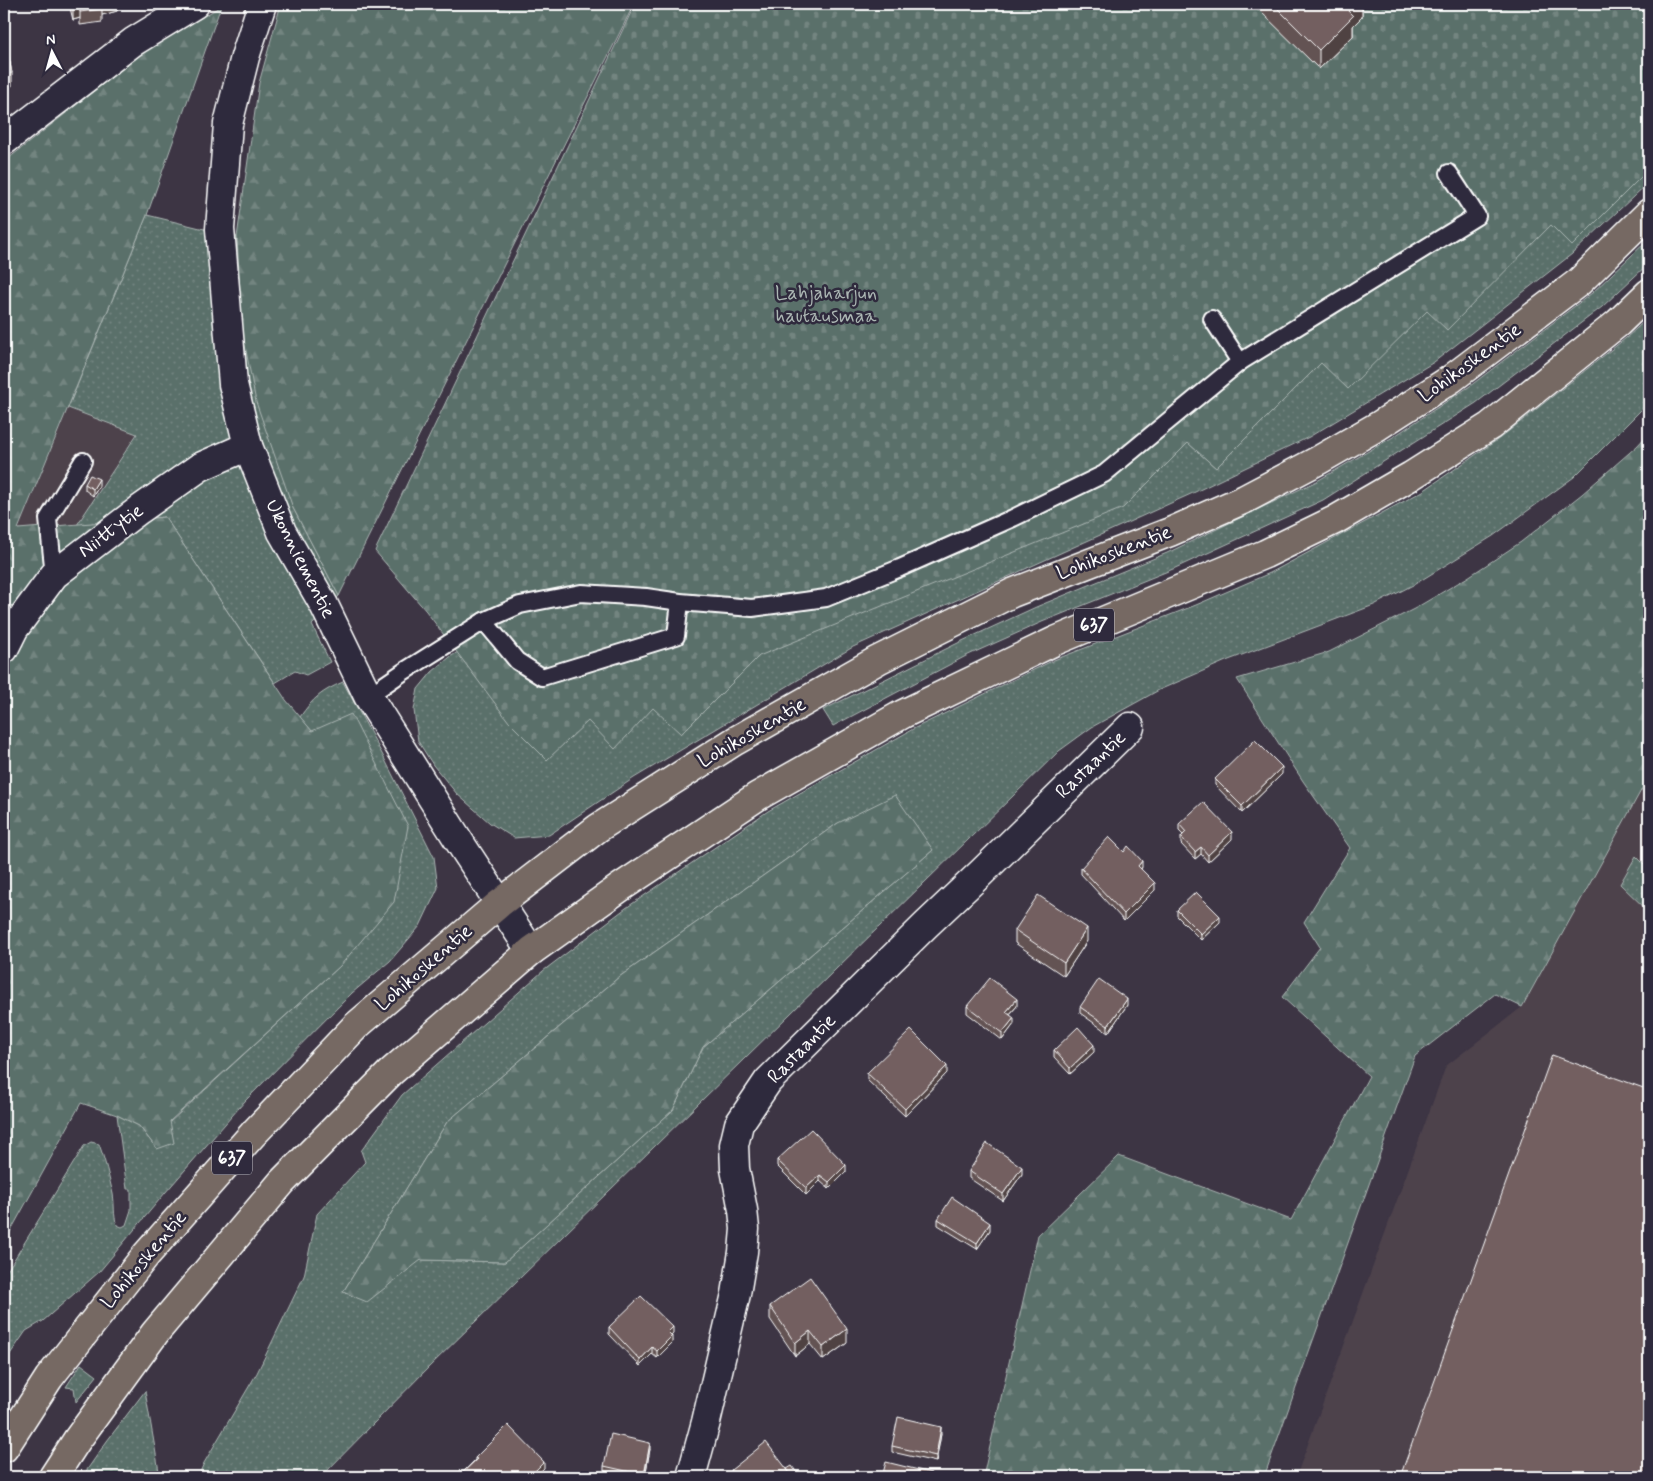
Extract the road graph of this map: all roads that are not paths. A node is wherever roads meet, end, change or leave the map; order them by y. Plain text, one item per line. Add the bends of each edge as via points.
1 (195, 4) edge
2 (262, 4) edge
3 (4, 141) edge
4 (1449, 173) dead end
5 (1649, 213) edge
6 (1649, 293) edge
7 (1212, 320) dead end
8 (1240, 362) junction
9 (248, 446) junction
10 (83, 461) dead end
11 (54, 575) junction
12 (680, 602) junction
13 (484, 621) junction
14 (4, 649) edge
15 (368, 696) junction
16 (1130, 727) dead end
17 (498, 904) junction
18 (531, 951) junction
19 (4, 1448) edge
20 (53, 1477) edge
21 (690, 1477) edge

1 - 3 street via 133,42
2 - 9 street, Ukonniementie via 228,124 220,229 233,384
4 - 8 lane via 1477,216
5 - 17 main road, Lohikoskentie / 637 via 1580,282 1451,379 1378,426 1245,500 1012,593 878,660 735,741 614,818
6 - 18 main road, 637 via 1618,323 1490,426 1411,476 1335,520 1265,554 1055,641 903,714 758,796
7 - 8 lane
8 - 12 lane via 1104,474 900,568 826,598 752,608
9 - 11 street, Niittytie via 200,467
9 - 15 street, Ukonniementie via 282,532 324,605
10 - 11 lane via 48,519
11 - 14 street, Niittytie via 14,629
12 - 13 lane via 581,593 520,605
12 - 13 lane via 676,636 542,677 516,661
13 - 15 lane
15 - 17 street, Ukonniementie
16 - 21 street, Rastaantie via 768,1081 739,1124 734,1145 745,1229 743,1252 706,1422
17 - 18 street, Ukonniementie
17 - 19 main road, Lohikoskentie / 637 via 356,1026 253,1134 140,1263 49,1378
18 - 20 main road, 637 via 391,1072 282,1182 155,1333

